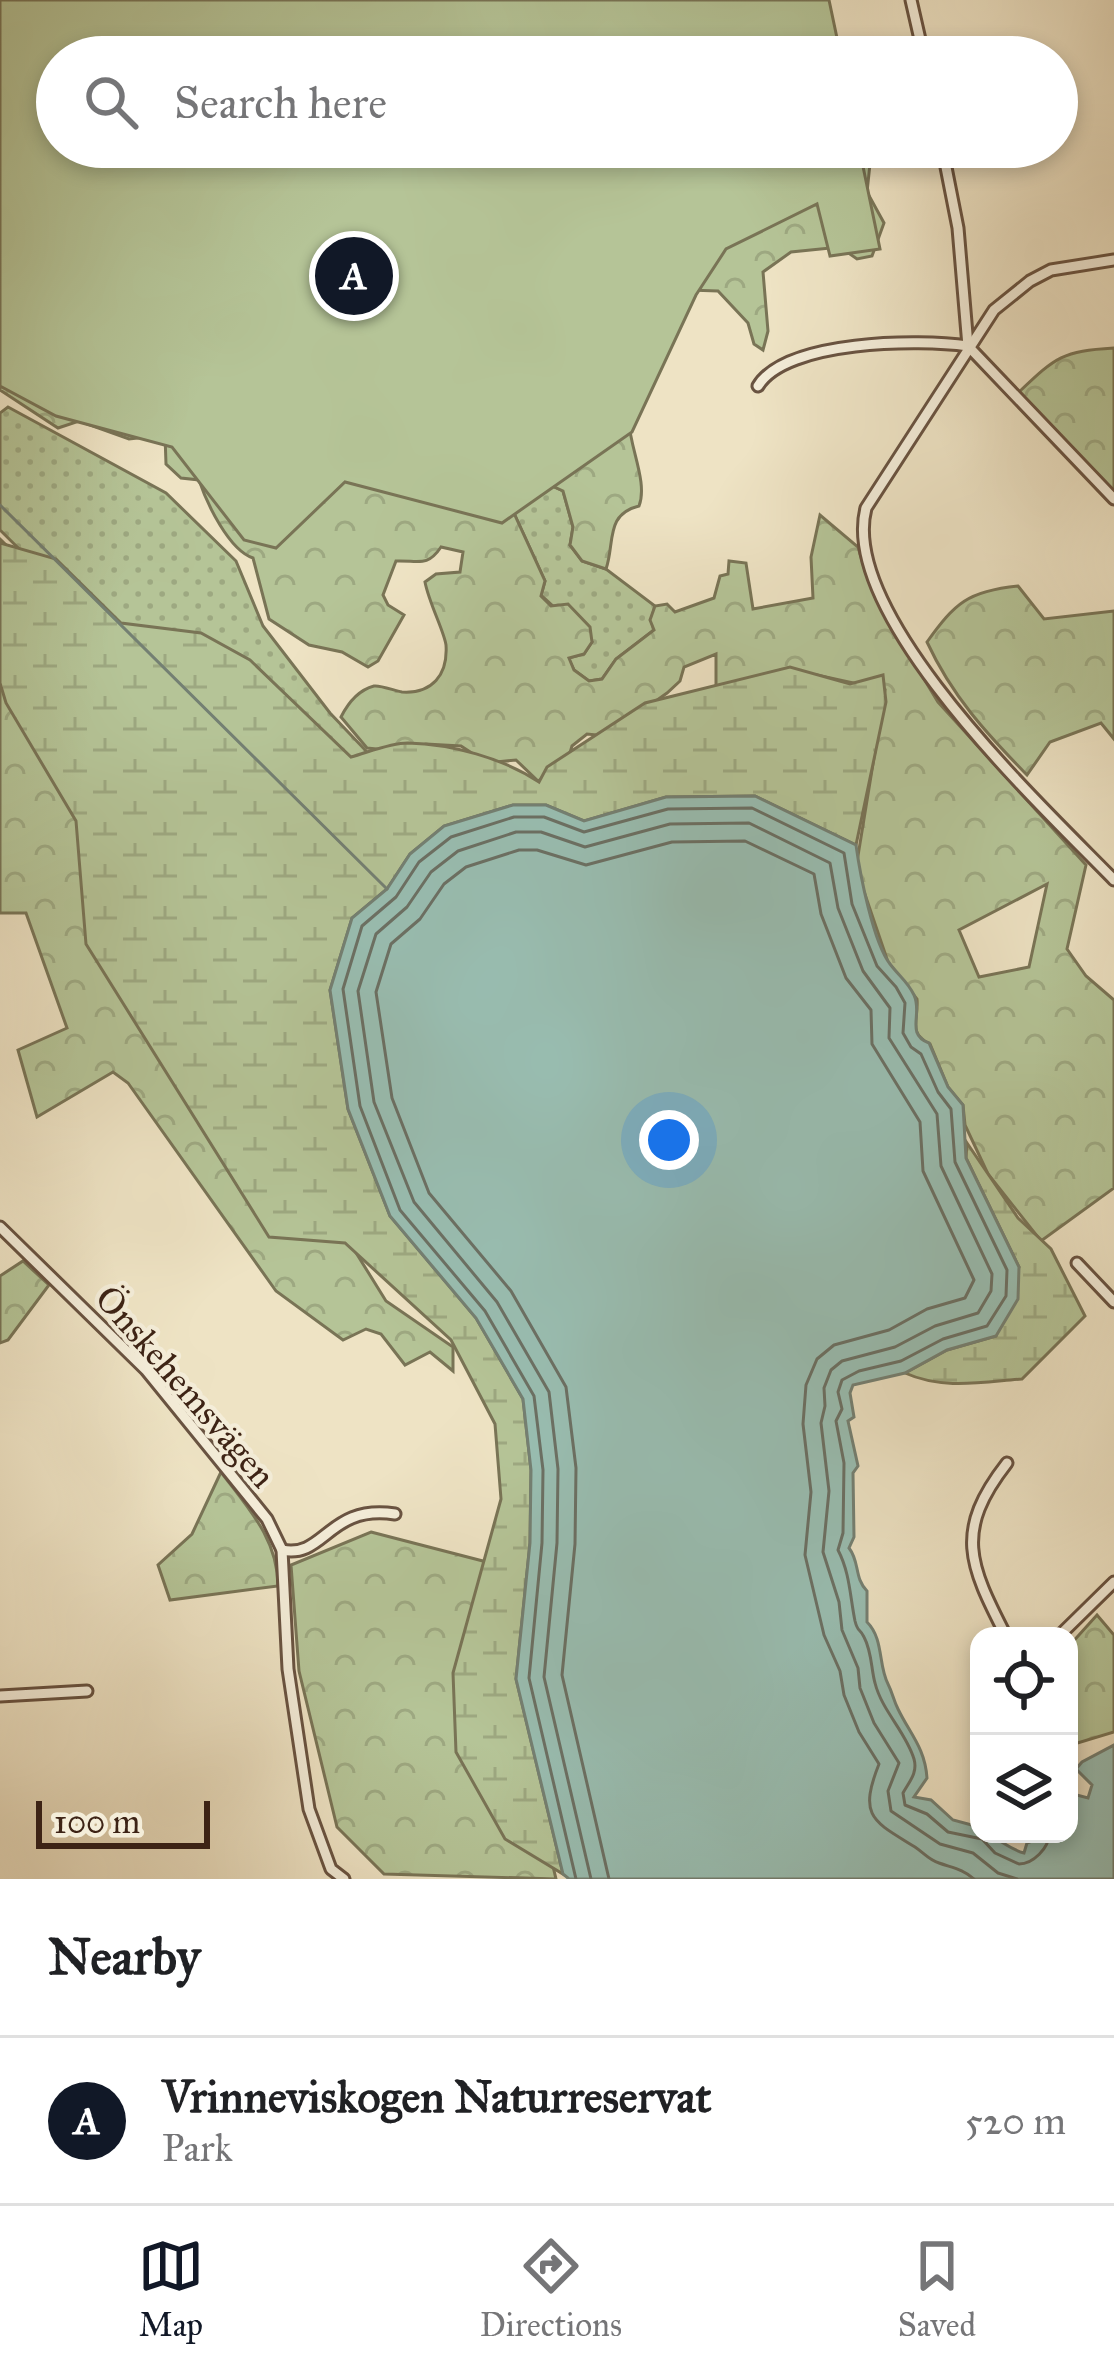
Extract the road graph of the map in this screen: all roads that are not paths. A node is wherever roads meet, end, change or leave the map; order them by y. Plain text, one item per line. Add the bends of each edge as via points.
1 (911, 0) edge
2 (919, 36) edge
3 (946, 168) edge
4 (1114, 260) edge
5 (968, 346) junction
6 (758, 386) dead end
7 (1114, 499) edge
8 (1114, 880) edge
9 (0, 1228) edge
10 (1077, 1263) dead end
11 (1114, 1302) edge
12 (1007, 1462) dead end
13 (395, 1514) dead end
14 (282, 1550) junction
15 (1114, 1582) edge
16 (1002, 1627) edge
17 (1068, 1627) edge
18 (87, 1691) dead end
19 (0, 1696) edge
20 (331, 1869) junction
21 (323, 1879) edge
22 (344, 1879) edge

1 - 2 street
3 - 5 street
4 - 5 street via 1030,281 994,310
5 - 6 street via 891,342 814,355 774,367
5 - 7 street
5 - 8 street via 866,508 866,556 941,697
9 - 14 street, Önskehemsvägen via 146,1370 267,1520
10 - 11 street
12 - 16 street via 980,1501 970,1536
13 - 14 street via 350,1516 302,1552
14 - 20 street, Önskehemsvägen via 292,1709 308,1809
15 - 17 street
18 - 19 street
20 - 21 street
20 - 22 street

